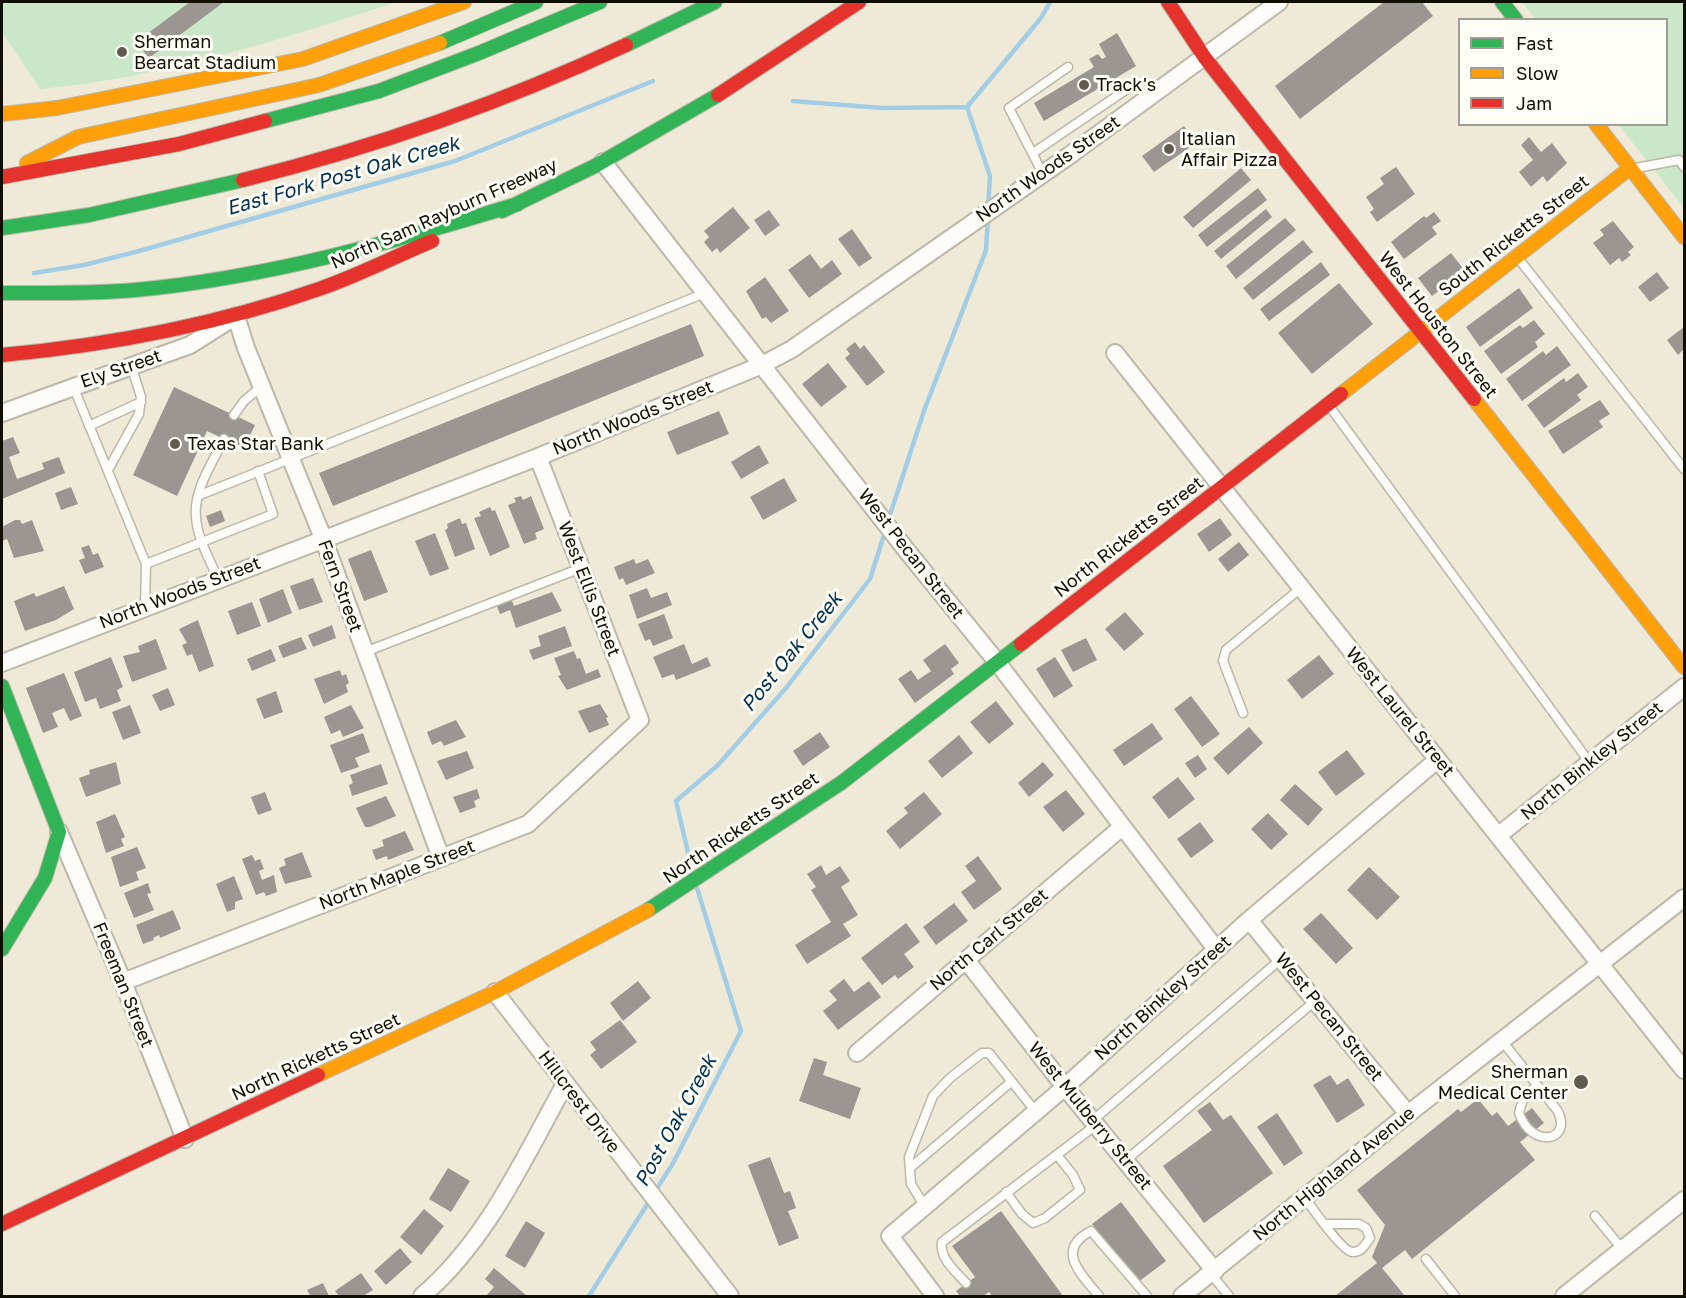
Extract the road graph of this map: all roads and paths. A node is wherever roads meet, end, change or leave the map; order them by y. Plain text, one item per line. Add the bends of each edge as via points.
1 (464, 2) edge
2 (536, 2) edge
3 (600, 2) edge
4 (715, 2) edge
5 (859, 2) edge
6 (1168, 2) edge
7 (1279, 2) edge
8 (1502, 2) edge
9 (1514, 18) edge
10 (1205, 58) junction
11 (1068, 67) dead end
12 (1136, 83) dead end
13 (2, 114) edge
14 (1598, 126) edge
15 (1033, 153) junction
16 (1683, 161) edge
17 (603, 162) junction
18 (1629, 168) junction
19 (1043, 174) junction
20 (2, 176) edge
21 (518, 204) junction
22 (2, 228) edge
23 (1684, 237) edge
24 (1517, 256) junction
25 (2, 293) edge
26 (706, 293) junction
27 (236, 316) junction
28 (1420, 331) junction
29 (1115, 354) dead end
30 (2, 355) edge
31 (130, 365) junction
32 (762, 365) junction
33 (73, 386) junction
34 (262, 386) junction
35 (141, 402) junction
36 (1328, 405) junction
37 (2, 413) edge
38 (234, 415) dead end
39 (89, 426) junction
40 (224, 439) dead end
41 (538, 457) junction
42 (291, 458) junction
43 (1684, 469) edge
44 (108, 470) junction
45 (258, 471) junction
46 (1222, 488) junction
47 (200, 495) junction
48 (323, 538) junction
49 (202, 541) junction
50 (146, 564) junction
51 (581, 568) junction
52 (218, 579) junction
53 (1301, 588) junction
54 (145, 607) junction
55 (365, 652) junction
56 (997, 662) junction
57 (2, 663) edge
58 (1684, 667) edge
59 (2, 686) edge
60 (1684, 687) edge
61 (1242, 713) dead end
62 (640, 720) joint
63 (1437, 760) junction
64 (1590, 763) junction
65 (1122, 827) junction
66 (59, 832) junction
67 (1499, 835) junction
68 (441, 858) junction
69 (1684, 898) edge
70 (1249, 920) junction
71 (2, 949) edge
72 (1216, 949) junction
73 (1281, 959) junction
74 (966, 960) junction
75 (1600, 964) junction
76 (123, 982) junction
77 (495, 992) junction
78 (1315, 1001) junction
79 (1502, 1041) junction
80 (857, 1053) dead end
81 (1684, 1070) edge
82 (1011, 1082) junction
83 (565, 1084) junction
84 (1537, 1086) junction
85 (1065, 1088) junction
86 (1036, 1112) junction
87 (1408, 1114) junction
88 (1094, 1123) junction
89 (185, 1139) junction
90 (1057, 1155) junction
91 (1125, 1161) junction
92 (910, 1168) junction
93 (1006, 1192) junction
94 (1305, 1198) junction
95 (1684, 1200) edge
96 (925, 1207) junction
97 (1595, 1216) dead end
98 (2, 1224) edge
99 (1325, 1224) junction
100 (1623, 1250) junction
101 (1426, 1259) dead end
102 (1213, 1272) junction
103 (966, 1283) dead end
104 (422, 1296) edge
105 (730, 1296) edge
106 (935, 1296) edge
107 (1099, 1296) edge
108 (1146, 1296) edge
109 (1182, 1296) edge
110 (1229, 1296) edge
111 (1455, 1296) edge
112 (1564, 1296) edge

1 - 13 main road via 303,59 57,108
2 - 20 main road via 462,35 319,85 78,137
3 - 20 main road via 379,91 179,144
4 - 22 main road via 533,86 400,136 230,184 112,210
5 - 17 main road, North Sam Rayburn Freeway via 699,106
6 - 10 main road, West Houston Street
7 - 10 street, North Woods Street
8 - 9 main road
10 - 19 street, North Woods Street
10 - 28 main road, West Houston Street
11 - 15 lane via 1009,108
12 - 15 lane
14 - 18 main road
15 - 19 lane
16 - 18 lane
17 - 21 main road, North Sam Rayburn Freeway
17 - 26 street, West Pecan Street
18 - 23 main road
18 - 24 main road, South Ricketts Street
19 - 32 street, North Woods Street via 792,349
21 - 25 main road via 332,259 246,276 155,289
21 - 27 main road, North Sam Rayburn Freeway via 308,294
24 - 28 main road, South Ricketts Street
24 - 43 lane
26 - 32 street, West Pecan Street
26 - 42 lane
27 - 30 main road, North Sam Rayburn Freeway via 48,351
27 - 31 street, Ely Street via 190,345
27 - 34 street, Fern Street
28 - 36 main road, North Ricketts Street
28 - 58 main road, West Houston Street
29 - 46 street, West Laurel Street
31 - 33 street, Ely Street
31 - 35 lane
32 - 41 street, North Woods Street
32 - 56 street, West Pecan Street
33 - 37 street, Ely Street
33 - 39 lane
34 - 38 lane
34 - 42 street, Fern Street
35 - 39 lane
35 - 44 lane via 139,414
36 - 46 main road, North Ricketts Street
36 - 64 lane
39 - 44 lane
40 - 47 lane
41 - 48 street, North Woods Street
41 - 51 street, West Ellis Street
42 - 45 lane
42 - 48 street, Fern Street
44 - 50 lane
45 - 47 lane
45 - 49 lane via 273,514
46 - 53 street, West Laurel Street
46 - 56 main road, North Ricketts Street
47 - 49 lane via 195,515
48 - 52 street, North Woods Street
48 - 55 street, Fern Street
49 - 50 lane
49 - 52 lane
50 - 54 lane
51 - 55 lane
51 - 62 street, West Ellis Street
52 - 54 street, North Woods Street
53 - 61 lane via 1226,650 1222,662
53 - 63 street, West Laurel Street
54 - 57 street, North Woods Street
55 - 68 street, Fern Street
56 - 65 street, West Pecan Street
56 - 77 main road, North Ricketts Street via 842,783 666,900
59 - 66 main road
60 - 64 street, North Binkley Street
62 - 68 street, North Maple Street via 528,824
63 - 67 street, West Laurel Street
63 - 70 street, North Binkley Street
64 - 67 street, North Binkley Street
65 - 72 street, West Pecan Street
65 - 74 street, North Carl Street
66 - 71 main road via 45,878
66 - 76 street, Freeman Street
67 - 75 street, West Laurel Street
68 - 76 street, North Maple Street
69 - 75 street, North Highland Avenue
70 - 72 street, North Binkley Street
70 - 73 street, West Pecan Street
72 - 85 street, North Binkley Street
73 - 78 street, West Pecan Street
73 - 88 lane
74 - 80 street, North Carl Street
74 - 85 street, West Mulberry Street
75 - 79 street, North Highland Avenue
75 - 81 street, West Laurel Street
76 - 89 street, Freeman Street
77 - 83 street, Hillcrest Drive
77 - 89 main road, North Ricketts Street
78 - 87 street, West Pecan Street
78 - 91 lane
79 - 84 lane
79 - 87 street, North Highland Avenue
82 - 86 lane
82 - 92 lane
82 - 92 lane via 989,1053 982,1053 950,1078 933,1096 909,1157
83 - 104 street via 502,1198 448,1274
83 - 105 street, Hillcrest Drive
84 - 84 lane via 1519,1108 1527,1128 1538,1137 1548,1138 1562,1126 1557,1110
85 - 86 street, North Binkley Street
85 - 88 street, West Mulberry Street
86 - 96 street, North Binkley Street
87 - 94 street, North Highland Avenue
88 - 90 lane
88 - 91 street, West Mulberry Street
89 - 98 main road, North Ricketts Street
90 - 93 lane
90 - 93 lane via 1080,1190 1045,1218 1033,1223
91 - 102 street, West Mulberry Street
92 - 96 lane via 911,1184
93 - 103 lane via 942,1242 940,1249 946,1261
94 - 99 lane
94 - 102 street, North Highland Avenue
95 - 100 street
96 - 106 street, North Binkley Street via 890,1236
97 - 100 lane
99 - 99 lane via 1348,1251 1363,1249 1370,1238 1366,1228 1359,1224
100 - 112 street
101 - 111 lane
102 - 109 street, North Highland Avenue
102 - 110 lane
107 - 108 lane via 1074,1265 1072,1250 1079,1237 1091,1231

